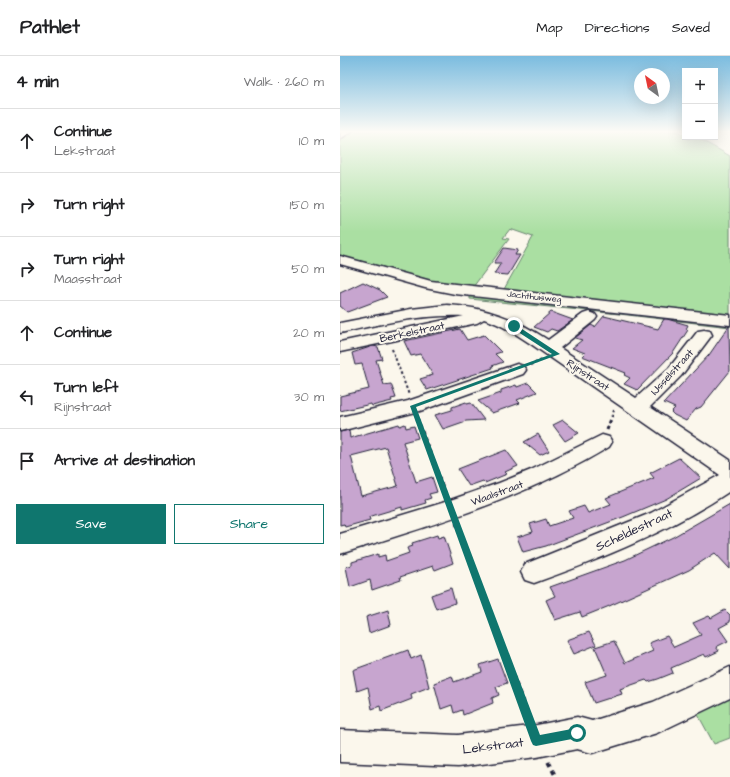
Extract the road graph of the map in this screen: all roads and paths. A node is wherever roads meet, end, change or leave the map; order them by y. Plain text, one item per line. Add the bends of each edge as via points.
1 (340, 260) edge
2 (483, 314) junction
3 (589, 316) dead end
4 (730, 320) edge
5 (340, 328) edge
6 (704, 335) dead end
7 (388, 338) junction
8 (340, 347) edge
9 (552, 351) junction
10 (517, 370) joint
11 (631, 403) junction
12 (413, 406) junction
13 (340, 424) edge
14 (602, 442) joint
15 (730, 471) edge
16 (730, 480) edge
17 (452, 510) junction
18 (340, 544) edge
19 (534, 572) dead end
20 (730, 682) edge
21 (536, 741) junction
22 (340, 746) edge
23 (556, 777) edge

1 - 4 street, Jachthuisweg via 430,285 456,289
2 - 5 street, Rijnstraat via 440,310
2 - 7 street, Berkelstraat via 476,319
2 - 9 street, Rijnstraat via 514,326
3 - 9 street
6 - 11 street, IJsselstraat via 675,372
7 - 8 street, Berkelstraat
7 - 12 path
9 - 10 path
9 - 11 street, Rijnstraat
10 - 12 street
11 - 14 path via 617,405
11 - 15 street, Rijnstraat
12 - 13 street
12 - 17 path
14 - 17 street, Waalstraat via 543,475
16 - 19 street, Scheldestraat via 632,534
17 - 18 street, Waalstraat
17 - 21 path
20 - 21 street, Lekstraat via 657,717 592,737 577,733
21 - 22 street, Lekstraat via 458,751
21 - 23 path

